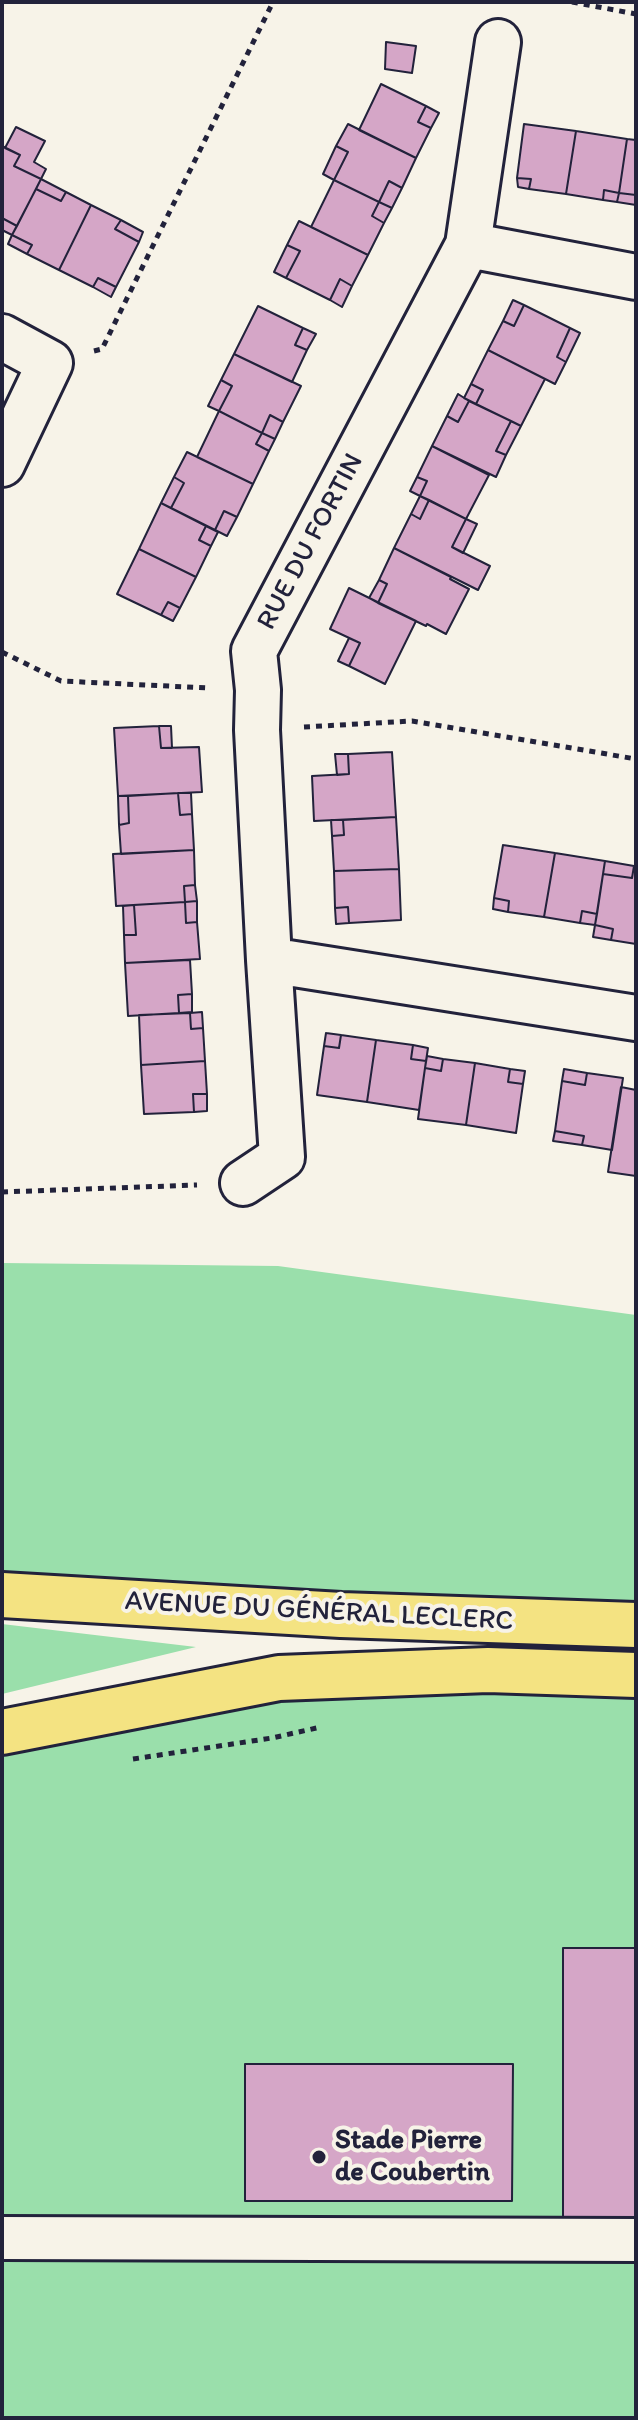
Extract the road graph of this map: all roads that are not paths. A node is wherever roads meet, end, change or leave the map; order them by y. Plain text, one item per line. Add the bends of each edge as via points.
1 (498, 42) dead end
2 (468, 245) junction
3 (636, 277) edge
4 (2, 337) edge
5 (2, 464) edge
6 (269, 960) junction
7 (636, 1018) edge
8 (243, 1183) road end
9 (2, 1595) edge
10 (636, 1625) edge
11 (636, 1675) edge
12 (2, 1732) edge
13 (2, 2238) edge
14 (636, 2240) edge

1 - 2 street, RUE DU FORTIN
2 - 3 street
2 - 6 street, RUE DU FORTIN via 254,651
4 - 5 street via 50,363
6 - 7 street
6 - 8 street, RUE DU FORTIN via 282,1157
9 - 10 main road, AVENUE DU GÉNÉRAL LECLERC
11 - 12 main road, AVENUE DU GÉNÉRAL LECLERC via 488,1670 279,1678
13 - 14 street

